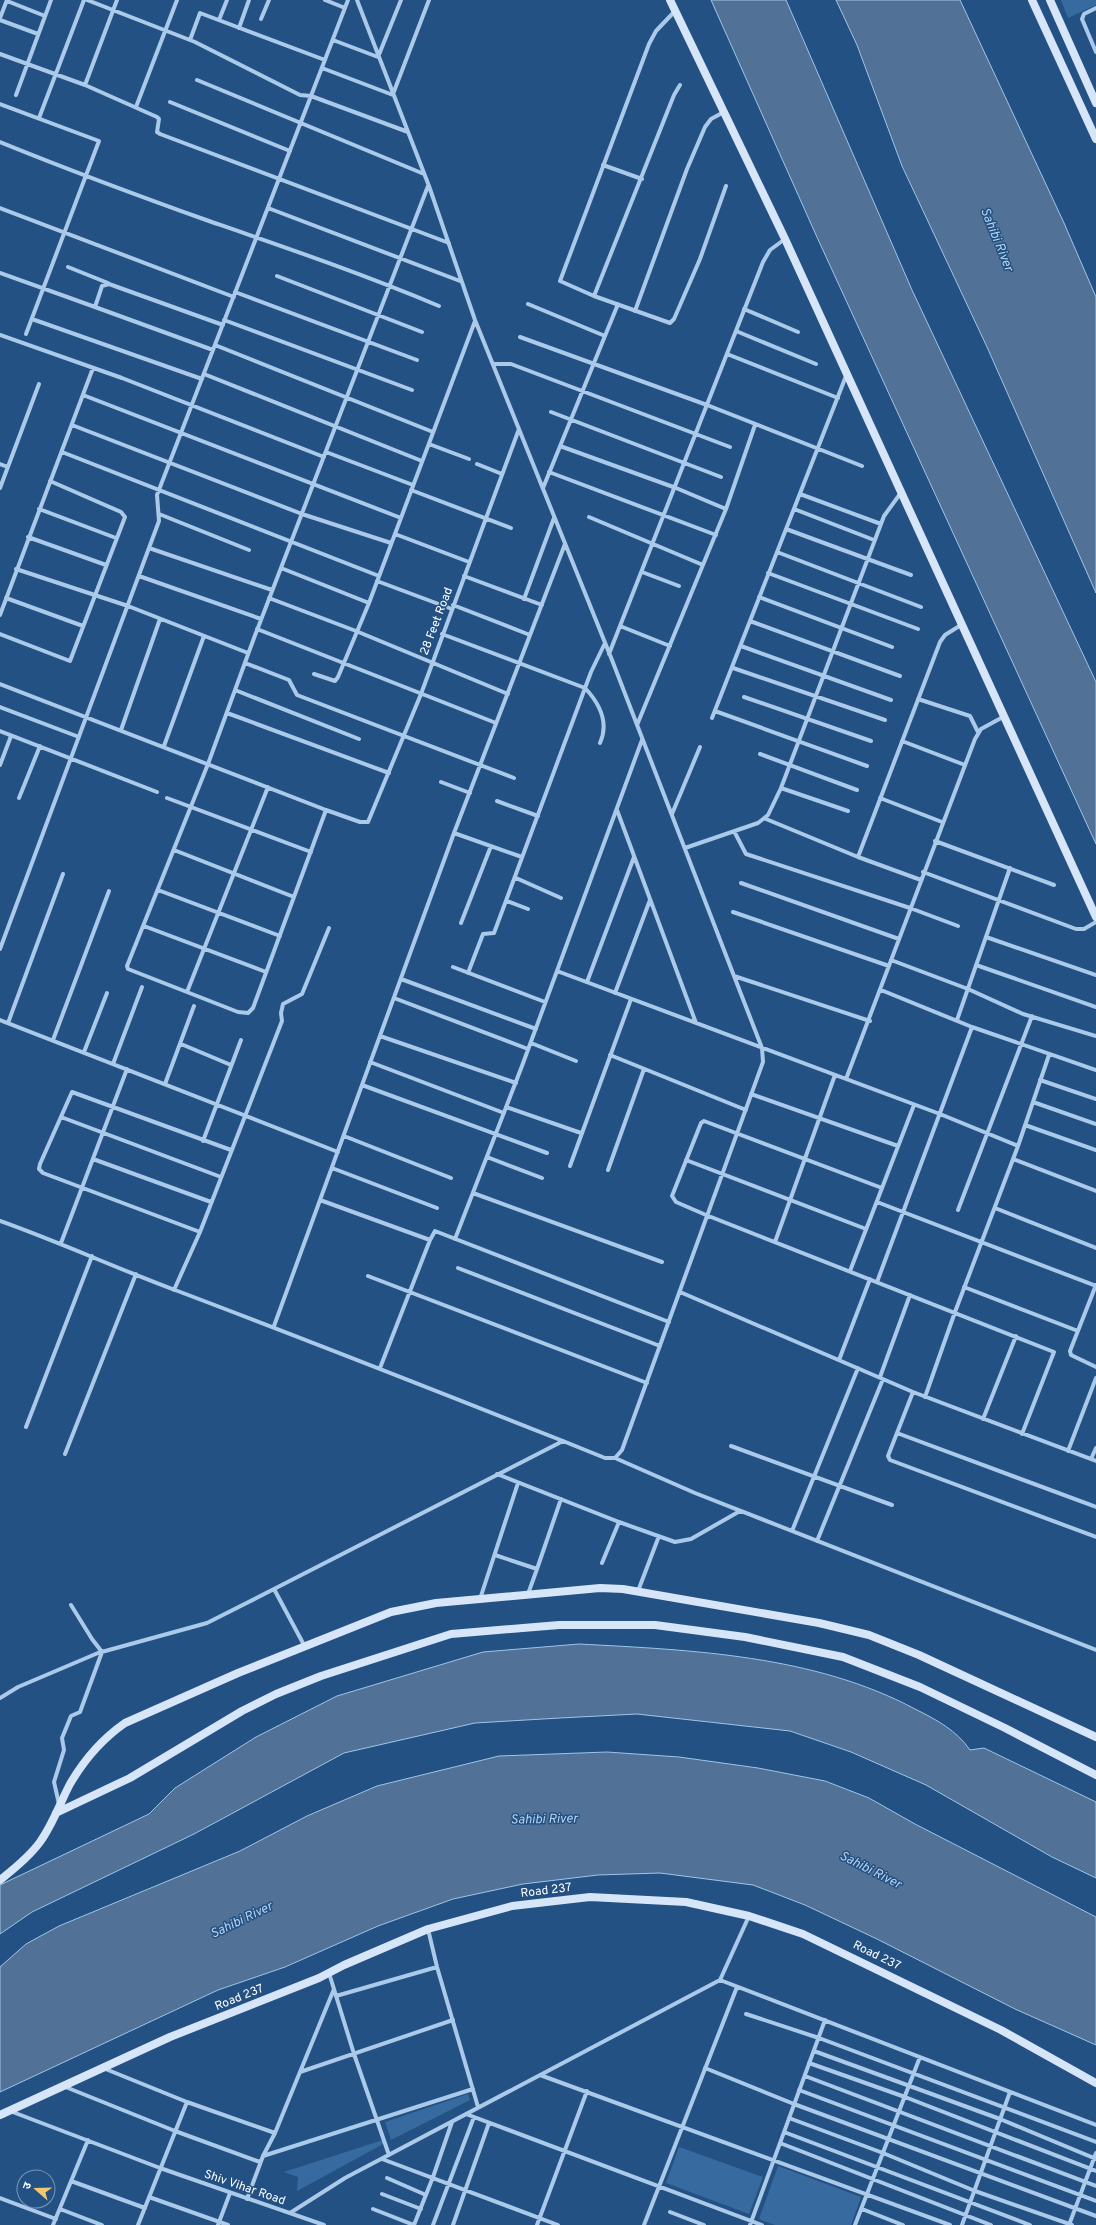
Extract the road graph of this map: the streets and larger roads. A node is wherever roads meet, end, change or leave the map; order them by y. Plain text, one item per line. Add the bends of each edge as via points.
1 (51, 0) edge
2 (86, 0) edge
3 (117, 0) edge
4 (177, 0) edge
5 (227, 0) edge
6 (249, 0) edge
7 (269, 0) edge
8 (325, 0) edge
9 (348, 0) edge
10 (356, 0) edge
11 (401, 0) edge
12 (429, 0) edge
13 (670, 0) edge
14 (1032, 0) edge
15 (1050, 0) edge
16 (7, 1) edge
17 (2, 8) edge
18 (345, 8) junction
19 (1096, 8) edge
20 (675, 10) junction
21 (113, 11) junction
22 (45, 16) junction
23 (0, 19) edge
24 (261, 19) dead end
25 (219, 20) junction
26 (239, 28) junction
27 (166, 31) junction
28 (38, 34) junction
29 (190, 40) junction
30 (333, 40) junction
31 (1096, 52) edge
32 (0, 54) edge
33 (378, 57) junction
34 (325, 60) junction
35 (27, 64) junction
36 (322, 68) junction
37 (56, 74) junction
38 (197, 80) dead end
39 (85, 84) junction
40 (680, 85) dead end
41 (16, 95) dead end
42 (393, 95) junction
43 (311, 96) junction
44 (170, 102) dead end
45 (1096, 103) edge
46 (0, 104) edge
47 (136, 107) junction
48 (724, 112) junction
49 (39, 118) junction
50 (301, 123) junction
51 (408, 132) junction
52 (1096, 139) edge
53 (0, 142) edge
54 (290, 152) junction
55 (603, 165) junction
56 (424, 174) junction
57 (86, 176) junction
58 (279, 179) junction
59 (642, 179) junction
60 (429, 186) junction
61 (726, 186) dead end
62 (0, 208) edge
63 (268, 208) junction
64 (412, 230) junction
65 (65, 232) junction
66 (257, 236) junction
67 (785, 239) junction
68 (449, 243) junction
69 (401, 257) junction
70 (68, 267) dead end
71 (0, 273) edge
72 (277, 276) dead end
73 (460, 281) junction
74 (109, 284) junction
75 (390, 286) junction
76 (43, 289) junction
77 (235, 292) junction
78 (594, 296) junction
79 (234, 297) junction
80 (528, 304) dead end
81 (618, 304) junction
82 (439, 306) dead end
83 (95, 308) junction
84 (744, 309) junction
85 (635, 311) junction
86 (379, 314) junction
87 (32, 318) junction
88 (224, 320) junction
89 (475, 320) junction
90 (223, 325) junction
91 (736, 331) junction
92 (422, 332) dead end
93 (798, 332) dead end
94 (26, 334) dead end
95 (0, 335) edge
96 (605, 336) junction
97 (520, 337) dead end
98 (369, 341) junction
99 (215, 345) junction
100 (213, 350) junction
101 (727, 354) junction
102 (417, 360) dead end
103 (493, 364) junction
104 (594, 364) junction
105 (816, 364) dead end
106 (93, 368) junction
107 (358, 370) junction
108 (846, 376) junction
109 (203, 377) junction
110 (39, 384) dead end
111 (412, 390) dead end
112 (582, 392) junction
113 (84, 396) junction
114 (346, 398) junction
115 (838, 398) junction
116 (707, 405) junction
117 (190, 406) junction
118 (551, 412) dead end
119 (571, 420) junction
120 (755, 425) junction
121 (72, 426) junction
122 (335, 428) junction
123 (519, 428) junction
124 (433, 432) junction
125 (181, 433) junction
126 (696, 434) junction
127 (429, 444) junction
128 (560, 446) junction
129 (730, 446) dead end
130 (819, 449) junction
131 (62, 452) junction
132 (325, 454) junction
133 (469, 459) dead end
134 (422, 461) junction
135 (170, 462) junction
136 (685, 462) junction
137 (0, 464) edge
138 (477, 464) dead end
139 (862, 466) dead end
140 (8, 467) junction
141 (549, 472) junction
142 (502, 474) junction
143 (721, 477) dead end
144 (50, 481) junction
145 (313, 485) junction
146 (0, 488) edge
147 (412, 488) junction
148 (543, 488) junction
149 (676, 488) junction
150 (160, 490) junction
151 (800, 494) junction
152 (900, 494) junction
153 (726, 509) junction
154 (794, 509) junction
155 (39, 510) junction
156 (159, 514) junction
157 (302, 514) junction
158 (664, 516) junction
159 (554, 517) junction
160 (589, 517) dead end
161 (401, 518) junction
162 (485, 518) junction
163 (881, 524) junction
164 (511, 528) dead end
165 (786, 529) junction
166 (395, 534) junction
167 (716, 535) junction
168 (28, 537) junction
169 (116, 538) junction
170 (874, 540) junction
171 (291, 541) junction
172 (391, 543) junction
173 (565, 544) junction
174 (653, 544) junction
175 (149, 548) junction
176 (249, 550) dead end
177 (777, 552) junction
178 (867, 558) junction
179 (469, 562) junction
180 (106, 565) junction
181 (703, 565) junction
182 (281, 568) junction
183 (16, 569) junction
184 (642, 572) junction
185 (768, 573) junction
186 (911, 575) dead end
187 (139, 576) junction
188 (379, 576) junction
189 (464, 576) junction
190 (377, 581) junction
191 (858, 582) junction
192 (680, 586) dead end
193 (272, 590) junction
194 (95, 595) junction
195 (759, 597) junction
196 (6, 598) junction
197 (269, 598) junction
198 (524, 599) junction
199 (369, 603) junction
200 (850, 603) junction
201 (542, 605) junction
202 (128, 606) junction
203 (452, 607) junction
204 (921, 607) dead end
205 (0, 615) edge
206 (160, 619) junction
207 (261, 619) junction
208 (750, 622) junction
209 (961, 625) junction
210 (83, 626) junction
211 (620, 626) junction
212 (841, 628) junction
213 (258, 629) junction
214 (918, 629) dead end
215 (356, 631) junction
216 (0, 634) edge
217 (442, 634) junction
218 (530, 635) junction
219 (204, 636) junction
220 (605, 644) junction
221 (670, 646) junction
222 (741, 646) junction
223 (892, 647) dead end
224 (832, 650) junction
225 (248, 653) junction
226 (609, 654) junction
227 (345, 662) junction
228 (432, 663) junction
229 (519, 663) junction
230 (245, 664) junction
231 (733, 668) junction
232 (314, 674) dead end
233 (822, 675) junction
234 (900, 676) dead end
235 (0, 684) edge
236 (585, 688) junction
237 (235, 690) junction
238 (421, 694) junction
239 (508, 694) junction
240 (814, 696) junction
241 (744, 697) dead end
242 (918, 699) junction
243 (891, 700) dead end
244 (0, 707) edge
245 (715, 711) junction
246 (226, 713) junction
247 (87, 717) junction
248 (1003, 717) junction
249 (712, 718) dead end
250 (806, 718) junction
251 (885, 720) dead end
252 (496, 723) junction
253 (637, 725) junction
254 (121, 730) junction
255 (0, 731) edge
256 (978, 732) junction
257 (12, 736) junction
258 (78, 736) junction
259 (404, 737) junction
260 (359, 739) dead end
261 (642, 739) junction
262 (902, 740) junction
263 (872, 741) dead end
264 (798, 742) junction
265 (600, 743) dead end
266 (40, 746) junction
267 (164, 746) junction
268 (700, 747) dead end
269 (760, 754) dead end
270 (70, 758) junction
271 (208, 764) junction
272 (0, 765) edge
273 (480, 765) junction
274 (965, 765) junction
275 (790, 766) junction
276 (867, 766) dead end
277 (389, 773) junction
278 (514, 778) dead end
279 (441, 782) dead end
280 (268, 787) junction
281 (781, 788) junction
282 (857, 790) dead end
283 (157, 792) dead end
284 (470, 793) junction
285 (19, 798) dead end
286 (167, 798) dead end
287 (880, 798) junction
288 (497, 801) dead end
289 (191, 807) junction
290 (617, 809) junction
291 (326, 810) junction
292 (848, 811) dead end
293 (672, 814) junction
294 (538, 816) junction
295 (766, 819) junction
296 (942, 822) junction
297 (251, 829) junction
298 (734, 831) junction
299 (454, 833) junction
300 (935, 841) junction
301 (491, 846) junction
302 (685, 848) junction
303 (174, 850) junction
304 (311, 852) junction
305 (634, 857) junction
306 (858, 857) junction
307 (522, 858) junction
308 (1010, 868) junction
309 (924, 872) junction
310 (234, 873) junction
311 (63, 874) dead end
312 (516, 878) junction
313 (920, 880) junction
314 (740, 883) dead end
315 (1054, 885) dead end
316 (158, 890) junction
317 (109, 891) dead end
318 (294, 897) junction
319 (562, 898) dead end
320 (650, 900) junction
321 (999, 900) junction
322 (507, 901) junction
323 (910, 908) junction
324 (528, 909) dead end
325 (218, 912) junction
326 (733, 912) dead end
327 (1096, 917) edge
328 (1096, 922) edge
329 (461, 923) dead end
330 (144, 926) junction
331 (958, 926) dead end
332 (329, 928) dead end
333 (280, 936) junction
334 (986, 937) junction
335 (899, 939) junction
336 (1, 941) edge
337 (204, 948) junction
338 (0, 949) edge
339 (891, 960) junction
340 (976, 965) junction
341 (889, 966) junction
342 (453, 967) dead end
343 (557, 971) junction
344 (266, 972) junction
345 (468, 973) junction
346 (1096, 975) edge
347 (734, 976) junction
348 (401, 978) junction
349 (587, 982) junction
350 (142, 987) dead end
351 (968, 989) junction
352 (881, 990) junction
353 (187, 992) junction
354 (107, 993) dead end
355 (615, 993) junction
356 (394, 998) junction
357 (631, 999) junction
358 (545, 1002) junction
359 (194, 1006) dead end
360 (1096, 1007) edge
361 (1032, 1016) junction
362 (0, 1020) edge
363 (957, 1020) junction
364 (870, 1021) junction
365 (8, 1023) junction
366 (696, 1023) junction
367 (972, 1027) junction
368 (536, 1029) junction
369 (380, 1036) junction
370 (1096, 1036) edge
371 (54, 1040) junction
372 (241, 1040) dead end
373 (531, 1043) junction
374 (180, 1044) junction
375 (1022, 1045) junction
376 (762, 1048) junction
377 (528, 1049) junction
378 (84, 1052) junction
379 (610, 1055) junction
380 (1049, 1055) junction
381 (576, 1061) dead end
382 (370, 1062) junction
383 (113, 1064) junction
384 (232, 1066) junction
385 (127, 1069) junction
386 (644, 1069) junction
387 (1096, 1070) edge
388 (835, 1075) junction
389 (846, 1079) junction
390 (1040, 1080) junction
391 (516, 1083) junction
392 (165, 1084) junction
393 (362, 1085) junction
394 (751, 1094) junction
395 (1096, 1099) edge
396 (1033, 1102) junction
397 (216, 1104) junction
398 (914, 1105) junction
399 (113, 1106) junction
400 (506, 1107) junction
401 (746, 1110) junction
402 (504, 1113) junction
403 (940, 1114) junction
404 (245, 1115) junction
405 (61, 1117) junction
406 (820, 1118) junction
407 (1096, 1124) edge
408 (1025, 1125) junction
409 (103, 1133) junction
410 (496, 1133) junction
411 (581, 1133) junction
412 (737, 1134) junction
413 (988, 1134) junction
414 (344, 1136) junction
415 (203, 1141) junction
416 (898, 1146) junction
417 (1018, 1146) junction
418 (231, 1150) junction
419 (1096, 1150) edge
420 (338, 1152) junction
421 (546, 1153) dead end
422 (487, 1157) junction
423 (93, 1159) junction
424 (805, 1159) junction
425 (1013, 1159) junction
426 (686, 1160) junction
427 (570, 1166) dead end
428 (332, 1168) junction
429 (608, 1170) dead end
430 (721, 1173) junction
431 (221, 1177) junction
432 (451, 1178) dead end
433 (542, 1178) dead end
434 (82, 1187) junction
435 (882, 1188) junction
436 (1096, 1191) edge
437 (473, 1193) junction
438 (320, 1200) junction
439 (790, 1200) junction
440 (211, 1202) junction
441 (877, 1202) junction
442 (437, 1208) dead end
443 (995, 1208) junction
444 (958, 1210) dead end
445 (904, 1212) junction
446 (706, 1215) junction
447 (0, 1221) edge
448 (866, 1230) junction
449 (200, 1232) junction
450 (456, 1238) junction
451 (430, 1240) junction
452 (775, 1242) junction
453 (61, 1243) junction
454 (981, 1243) junction
455 (1096, 1248) edge
456 (92, 1256) junction
457 (662, 1262) dead end
458 (458, 1268) dead end
459 (850, 1271) junction
460 (136, 1274) junction
461 (368, 1276) dead end
462 (870, 1279) junction
463 (877, 1282) junction
464 (1096, 1285) edge
465 (964, 1287) junction
466 (174, 1290) junction
467 (410, 1292) junction
468 (680, 1292) junction
469 (910, 1295) junction
470 (955, 1312) junction
471 (669, 1322) junction
472 (274, 1326) junction
473 (1078, 1331) junction
474 (1016, 1336) junction
475 (660, 1346) junction
476 (839, 1360) junction
477 (1096, 1367) edge
478 (380, 1368) junction
479 (858, 1368) junction
480 (881, 1378) junction
481 (1096, 1378) edge
482 (647, 1383) junction
483 (913, 1392) junction
484 (925, 1397) junction
485 (983, 1419) junction
486 (26, 1427) dead end
487 (897, 1433) junction
488 (1022, 1434) junction
489 (562, 1441) junction
490 (731, 1446) dead end
491 (1096, 1448) edge
492 (1068, 1452) junction
493 (65, 1454) dead end
494 (615, 1458) junction
495 (1094, 1460) edge
496 (497, 1474) junction
497 (814, 1477) junction
498 (518, 1482) junction
499 (839, 1485) junction
500 (561, 1499) junction
501 (892, 1505) dead end
502 (1096, 1507) edge
503 (740, 1511) junction
504 (619, 1522) junction
505 (792, 1531) junction
506 (659, 1536) junction
507 (1096, 1537) edge
508 (817, 1541) junction
509 (495, 1555) junction
510 (602, 1563) dead end
511 (537, 1569) junction
512 (274, 1589) junction
513 (638, 1591) junction
514 (528, 1595) junction
515 (480, 1599) junction
516 (71, 1605) dead end
517 (304, 1645) junction
518 (1096, 1650) edge
519 (102, 1652) junction
520 (0, 1698) edge
521 (1096, 1737) edge
522 (1096, 1775) edge
523 (58, 1810) junction
524 (0, 1880) edge
525 (749, 1916) junction
526 (428, 1928) junction
527 (437, 1968) junction
528 (329, 1973) junction
529 (720, 1980) junction
530 (737, 1987) junction
531 (334, 1989) junction
532 (336, 1996) junction
533 (746, 2014) dead end
534 (453, 2020) junction
535 (825, 2020) junction
536 (819, 2038) junction
537 (814, 2051) junction
538 (354, 2054) junction
539 (920, 2057) junction
540 (809, 2063) junction
541 (102, 2068) junction
542 (705, 2068) junction
543 (300, 2072) junction
544 (914, 2073) junction
545 (540, 2075) junction
546 (805, 2076) junction
547 (1096, 2083) edge
548 (63, 2086) junction
549 (909, 2086) junction
550 (473, 2089) junction
551 (799, 2090) junction
552 (587, 2091) junction
553 (1010, 2092) junction
554 (905, 2097) junction
555 (187, 2102) junction
556 (794, 2104) junction
557 (478, 2107) junction
558 (1005, 2107) junction
559 (8, 2111) junction
560 (899, 2111) junction
561 (466, 2114) junction
562 (0, 2115) edge
563 (474, 2117) junction
564 (789, 2118) junction
565 (1000, 2119) junction
566 (377, 2120) junction
567 (452, 2121) junction
568 (489, 2123) junction
569 (894, 2124) junction
570 (1096, 2125) edge
571 (682, 2127) junction
572 (175, 2131) junction
573 (784, 2132) junction
574 (996, 2132) junction
575 (275, 2133) junction
576 (889, 2138) junction
577 (88, 2140) junction
578 (1096, 2142) edge
579 (780, 2143) junction
580 (991, 2146) junction
581 (564, 2151) junction
582 (883, 2153) junction
583 (1096, 2153) edge
584 (389, 2155) junction
585 (263, 2156) junction
586 (382, 2158) junction
587 (774, 2159) junction
588 (1095, 2159) edge
589 (986, 2160) junction
590 (260, 2162) junction
591 (878, 2167) junction
592 (160, 2168) junction
593 (1090, 2169) junction
594 (1096, 2171) edge
595 (981, 2172) junction
596 (433, 2177) junction
597 (387, 2178) dead end
598 (873, 2180) junction
599 (71, 2181) junction
600 (1085, 2182) junction
601 (449, 2183) junction
602 (1096, 2186) edge
603 (659, 2187) junction
604 (466, 2189) junction
605 (975, 2191) junction
606 (230, 2193) junction
607 (382, 2194) dead end
608 (426, 2195) junction
609 (867, 2195) junction
610 (1080, 2195) junction
611 (149, 2197) junction
612 (0, 2198) edge
613 (247, 2199) junction
614 (1096, 2201) edge
615 (970, 2203) junction
616 (145, 2208) junction
617 (1075, 2208) junction
618 (60, 2209) junction
619 (373, 2209) dead end
620 (421, 2209) junction
621 (862, 2209) junction
622 (670, 2212) dead end
623 (290, 2213) junction
624 (966, 2216) junction
625 (1096, 2216) edge
626 (540, 2218) junction
627 (56, 2219) junction
628 (219, 2223) edge
629 (750, 2223) edge
630 (53, 2225) edge
631 (102, 2225) edge
632 (140, 2225) edge
633 (228, 2225) edge
634 (324, 2225) edge
635 (414, 2225) edge
636 (433, 2225) edge
637 (454, 2225) edge
638 (537, 2225) edge
639 (558, 2225) edge
640 (644, 2225) edge
641 (704, 2225) edge
642 (762, 2225) edge
643 (856, 2225) edge
644 (903, 2225) edge
645 (950, 2225) edge
646 (962, 2225) edge
647 (991, 2225) edge
648 (1030, 2225) edge
649 (1070, 2225) edge

1 - 22 street
2 - 21 street
2 - 37 street
3 - 21 street
4 - 27 street
5 - 25 street
6 - 26 street
7 - 24 street
8 - 18 street
9 - 18 street
10 - 33 street
11 - 33 street
12 - 42 street
13 - 20 street
14 - 52 street
15 - 45 street
16 - 17 street
16 - 22 street
17 - 23 street
18 - 30 street
19 - 31 street via 1084,14 1082,19
20 - 48 street
20 - 55 street via 652,38
21 - 27 street
21 - 39 street
22 - 28 street
23 - 28 street
25 - 26 street
25 - 29 street via 200,13
26 - 34 street
27 - 29 street
27 - 47 street
28 - 35 street
29 - 43 street via 300,95
30 - 33 street
30 - 34 street
32 - 35 street
33 - 42 street
34 - 36 street
35 - 37 street
35 - 41 street
36 - 42 street
36 - 43 street
37 - 39 street
37 - 49 street
38 - 50 street
39 - 47 street
40 - 59 street
42 - 51 street
43 - 50 street
43 - 51 street
44 - 54 street
46 - 49 street
47 - 58 street via 159,119 157,132 160,134
48 - 67 street
48 - 85 street via 711,119 705,127
49 - 57 street via 100,140
50 - 54 street
50 - 56 street
51 - 56 street
53 - 57 street
54 - 58 street
55 - 59 street
55 - 78 street via 559,279 564,285
56 - 60 street
57 - 65 street
57 - 66 street
58 - 63 street
58 - 64 street
59 - 78 street
60 - 64 street
60 - 68 street
61 - 85 street via 700,259 674,319 668,323
62 - 65 street
63 - 66 street
63 - 69 street
64 - 68 street
64 - 69 street
65 - 76 street
65 - 79 street
66 - 75 street
66 - 77 street
67 - 84 street via 766,256
67 - 108 street
68 - 73 street
69 - 73 street
69 - 75 street
70 - 74 street
71 - 76 street
72 - 86 street
73 - 89 street
74 - 83 street via 102,286
74 - 90 street
75 - 82 street
75 - 86 street
76 - 83 street
76 - 87 street
77 - 79 street
77 - 98 street
78 - 81 street
79 - 88 street
80 - 96 street
81 - 85 street
81 - 96 street
83 - 100 street
84 - 91 street
84 - 93 street
86 - 92 street
86 - 98 street
87 - 94 street
87 - 109 street
88 - 90 street
88 - 107 street
89 - 103 street
89 - 124 street
90 - 99 street
91 - 101 street
91 - 105 street
95 - 106 street
96 - 104 street
97 - 104 street
98 - 102 street
98 - 107 street
99 - 100 street
99 - 114 street
100 - 109 street
101 - 115 street
101 - 116 street
103 - 112 street via 511,364
103 - 123 street
104 - 112 street
104 - 116 street
106 - 113 street
106 - 117 street
107 - 111 street
107 - 114 street
108 - 115 street
108 - 152 street
109 - 117 street
109 - 122 street
110 - 140 street
112 - 119 street
112 - 126 street
113 - 121 street
113 - 125 street
114 - 122 street
114 - 124 street
115 - 130 street
116 - 120 street
116 - 126 street
117 - 125 street
117 - 132 street
118 - 119 street
119 - 128 street
119 - 136 street
120 - 130 street
120 - 153 street
121 - 131 street
121 - 135 street
122 - 132 street
122 - 134 street
123 - 142 street, 28 Feet Road
123 - 148 street
124 - 127 street
125 - 135 street
125 - 145 street
126 - 129 street
126 - 136 street
127 - 133 street
127 - 134 street
128 - 141 street
128 - 149 street
130 - 139 street
130 - 151 street
131 - 144 street
131 - 150 street
132 - 145 street
132 - 147 street
134 - 147 street
135 - 150 street
135 - 157 street
136 - 143 street
136 - 149 street
137 - 140 street
138 - 142 street
140 - 146 street
141 - 148 street
141 - 158 street
142 - 162 street, 28 Feet Road
144 - 155 street
144 - 169 street via 124,514
145 - 157 street
145 - 161 street
147 - 161 street
147 - 162 street
148 - 159 street
149 - 153 street
149 - 158 street
150 - 156 street via 157,498
150 - 171 street
151 - 154 street
151 - 163 street
152 - 163 street
152 - 209 street
153 - 167 street
154 - 165 street
154 - 170 street
155 - 168 street
155 - 169 street
156 - 175 street
156 - 176 street
157 - 171 street
157 - 172 street
158 - 167 street
158 - 174 street
159 - 173 street
159 - 198 street
160 - 174 street
161 - 166 street
162 - 164 street
162 - 179 street, 28 Feet Road
163 - 170 street
165 - 177 street
165 - 178 street
166 - 172 street
166 - 179 street
167 - 181 street
168 - 180 street
168 - 183 street
169 - 180 street
170 - 178 street
171 - 182 street
171 - 188 street
172 - 188 street
173 - 201 street
173 - 220 street
174 - 181 street
174 - 184 street
175 - 187 street
175 - 193 street
177 - 185 street
177 - 191 street
178 - 186 street
178 - 191 street
179 - 189 street, 28 Feet Road
180 - 194 street
181 - 221 street
182 - 193 street
182 - 199 street
183 - 194 street
183 - 196 street
184 - 192 street
184 - 211 street
185 - 195 street
185 - 200 street
187 - 202 street
187 - 207 street
188 - 190 street
189 - 198 street
189 - 203 street, 28 Feet Road
190 - 199 street
190 - 203 street
191 - 200 street
191 - 204 street
193 - 197 street
194 - 202 street
194 - 210 street
195 - 208 street
195 - 212 street
196 - 205 street
196 - 210 street
197 - 207 street
197 - 215 street
198 - 201 street
199 - 215 street
200 - 212 street
200 - 214 street
201 - 218 street
202 - 206 street
202 - 247 street
203 - 217 street, 28 Feet Road
203 - 218 street
206 - 219 street
206 - 254 street
207 - 213 street
208 - 222 street
208 - 224 street
209 - 242 street via 945,635 940,642
209 - 248 street
210 - 216 street via 70,661
211 - 221 street
211 - 226 street
212 - 223 street
212 - 224 street
213 - 225 street
213 - 227 street
215 - 227 street
215 - 228 street
217 - 228 street, 28 Feet Road
217 - 229 street
218 - 229 street
219 - 225 street
219 - 267 street
220 - 226 street
220 - 236 street
221 - 253 street
222 - 231 street
222 - 233 street
224 - 233 street
224 - 234 street
225 - 230 street
226 - 253 street
227 - 232 street via 336,681
227 - 238 street
228 - 238 street, 28 Feet Road
228 - 239 street
229 - 236 street
229 - 239 street
230 - 237 street
230 - 259 street via 290,680 297,695
231 - 240 street
231 - 245 street
233 - 240 street
233 - 243 street
235 - 247 street
236 - 265 street via 593,696 605,724
236 - 294 street
237 - 246 street
237 - 260 street
238 - 252 street
238 - 259 street, 28 Feet Road
239 - 252 street
240 - 250 street
240 - 251 street
241 - 250 street
242 - 256 street via 970,716
242 - 262 street
244 - 258 street
245 - 249 street
245 - 264 street
246 - 271 street
246 - 277 street
247 - 254 street
247 - 258 street
248 - 256 street
248 - 327 street
250 - 263 street
250 - 264 street
252 - 273 street
253 - 261 street
254 - 267 street
255 - 257 street
256 - 274 street
257 - 266 street
257 - 272 street
258 - 270 street
259 - 273 street
259 - 277 street, 28 Feet Road
261 - 290 street
261 - 293 street
262 - 274 street
262 - 287 street
264 - 275 street
264 - 276 street
266 - 270 street
266 - 285 street
267 - 271 street
268 - 293 street
269 - 275 street
270 - 283 street
270 - 336 street
271 - 280 street
271 - 289 street
273 - 278 street
273 - 284 street
274 - 296 street
275 - 281 street
275 - 282 street
277 - 291 street, 28 Feet Road via 370,820 364,822
279 - 284 street
280 - 291 street
280 - 297 street
281 - 292 street
281 - 295 street
284 - 299 street
286 - 289 street
287 - 296 street
287 - 306 street
288 - 294 street
289 - 297 street
289 - 303 street
290 - 305 street
290 - 343 street
291 - 304 street
293 - 302 street
294 - 307 street
295 - 298 street
295 - 306 street
296 - 300 street
297 - 304 street
297 - 310 street
298 - 302 street
298 - 323 street via 746,854
299 - 301 street
299 - 348 street
300 - 308 street
300 - 309 street
301 - 307 street
301 - 329 street
302 - 347 street
303 - 310 street
303 - 316 street
304 - 318 street
305 - 320 street
305 - 349 street
306 - 313 street
307 - 312 street
308 - 315 street
308 - 321 street
309 - 313 street
309 - 321 street
310 - 318 street
310 - 325 street
311 - 365 street
312 - 319 street
312 - 322 street
313 - 323 street
314 - 335 street
316 - 325 street
316 - 330 street
317 - 371 street
318 - 333 street
320 - 355 street
320 - 366 street
321 - 328 street via 1076,929 1084,929
321 - 334 street
322 - 324 street
322 - 345 street via 494,933 483,934
323 - 331 street
323 - 335 street
325 - 333 street
325 - 337 street
326 - 341 street
330 - 337 street
330 - 353 street via 128,969
332 - 404 street via 302,994 283,1004 280,1013 282,1021
333 - 344 street
334 - 340 street
334 - 346 street
335 - 339 street
336 - 338 street
337 - 344 street
337 - 353 street
339 - 341 street
339 - 351 street
340 - 351 street
340 - 360 street
341 - 352 street
342 - 345 street
343 - 349 street
343 - 358 street
344 - 353 street via 253,1008 248,1013 238,1012
345 - 358 street
347 - 364 street
347 - 376 street
348 - 356 street
348 - 368 street
349 - 355 street
350 - 383 street
351 - 361 street
351 - 363 street
352 - 363 street
352 - 364 street
354 - 378 street
355 - 357 street
356 - 369 street
356 - 377 street
357 - 366 street
357 - 379 street
358 - 368 street
359 - 374 street
361 - 370 street
361 - 375 street
362 - 365 street
363 - 367 street
364 - 389 street
365 - 371 street
366 - 376 street
367 - 375 street
367 - 403 street
368 - 373 street
369 - 382 street
369 - 391 street
371 - 378 street
372 - 384 street
373 - 377 street
373 - 381 street
374 - 384 street
374 - 392 street
375 - 380 street
375 - 413 street
376 - 388 street
376 - 394 street via 763,1062
377 - 391 street
378 - 383 street
379 - 386 street
379 - 411 street
380 - 387 street
380 - 390 street
382 - 393 street
382 - 402 street
383 - 385 street
384 - 397 street
385 - 392 street
385 - 399 street
386 - 401 street
386 - 429 street
388 - 389 street
388 - 406 street
389 - 398 street
390 - 395 street
390 - 396 street
391 - 400 street
392 - 397 street
393 - 410 street
393 - 414 street
394 - 401 street
394 - 406 street
396 - 407 street
396 - 408 street
397 - 404 street
397 - 415 street
398 - 403 street
398 - 416 street
399 - 405 street via 72,1092
399 - 409 street
399 - 415 street
400 - 402 street
400 - 411 street
401 - 412 street
402 - 410 street
403 - 413 street
403 - 445 street
404 - 418 street
404 - 420 street
405 - 409 street
405 - 434 street via 39,1169
406 - 416 street
406 - 424 street
408 - 417 street
408 - 419 street
409 - 423 street
409 - 431 street
410 - 421 street
410 - 422 street
411 - 427 street
412 - 424 street
412 - 426 street via 702,1122
412 - 430 street
413 - 417 street
413 - 444 street
414 - 420 street
414 - 432 street
415 - 418 street
416 - 435 street
417 - 425 street
418 - 431 street
420 - 428 street
422 - 433 street
422 - 437 street
423 - 434 street
423 - 440 street
424 - 435 street
424 - 439 street
425 - 436 street
425 - 443 street
426 - 430 street
426 - 446 street via 673,1199
428 - 438 street
428 - 442 street
430 - 439 street
430 - 446 street
431 - 440 street
434 - 449 street
434 - 453 street
435 - 441 street
437 - 450 street
437 - 457 street
438 - 451 street
438 - 472 street
439 - 448 street
439 - 452 street
440 - 449 street
441 - 445 street
441 - 448 street
443 - 454 street
443 - 455 street
445 - 454 street
445 - 463 street
446 - 452 street
446 - 468 street
447 - 453 street
448 - 459 street
449 - 466 street
450 - 451 street via 436,1231
450 - 471 street
451 - 467 street
452 - 459 street
453 - 456 street
454 - 464 street
454 - 465 street
456 - 460 street
456 - 486 street
458 - 475 street
459 - 462 street
460 - 466 street
460 - 493 street
461 - 467 street
462 - 463 street
462 - 476 street
463 - 469 street
464 - 473 street
465 - 470 street
465 - 473 street
466 - 472 street
467 - 478 street
467 - 482 street
468 - 471 street
468 - 476 street
469 - 470 street
469 - 480 street
470 - 474 street
470 - 484 street
471 - 475 street
472 - 478 street
473 - 477 street via 1070,1355
474 - 485 street
474 - 488 street via 1054,1352
475 - 482 street
476 - 479 street
478 - 489 street
479 - 480 street
479 - 497 street
480 - 483 street
480 - 499 street
481 - 492 street
482 - 494 street via 622,1450
483 - 484 street
483 - 487 street
484 - 485 street
485 - 488 street
487 - 502 street
487 - 507 street via 888,1456 892,1461
488 - 492 street
489 - 494 street via 605,1458
489 - 496 street
490 - 497 street
491 - 495 street
492 - 495 street
494 - 503 street
496 - 498 street
496 - 512 street
497 - 499 street
497 - 505 street
498 - 500 street
498 - 509 street
499 - 501 street
499 - 508 street
500 - 504 street
500 - 511 street
503 - 505 street
503 - 506 street via 685,1542 676,1542
504 - 506 street
504 - 510 street
505 - 508 street
506 - 513 street
508 - 518 street
509 - 511 street
509 - 515 street
511 - 514 street
512 - 517 street
512 - 519 street via 207,1623
513 - 514 street via 600,1588
513 - 521 street via 819,1623 869,1635 919,1655
514 - 515 street
515 - 517 street via 424,1605 391,1612
516 - 519 street
517 - 523 street via 125,1723 106,1737 89,1757
519 - 520 street via 18,1687
519 - 523 street via 80,1712 71,1716 62,1738 64,1750 54,1782
522 - 523 street via 920,1687 843,1657 745,1636 655,1625 559,1625 451,1634 321,1676 242,1711 130,1778
523 - 524 street via 34,1849
525 - 526 street, Road 237 via 686,1902 590,1898 512,1906
525 - 529 street
525 - 547 street, Road 237 via 803,1934 834,1948 1001,2030
526 - 527 street
526 - 528 street, Road 237
527 - 532 street
527 - 534 street
528 - 531 street
528 - 541 street, Road 237 via 170,2037
529 - 530 street
529 - 545 street
530 - 535 street
530 - 542 street
531 - 532 street
531 - 543 street
532 - 538 street
533 - 536 street
534 - 538 street
534 - 550 street
535 - 536 street
535 - 539 street
536 - 537 street
536 - 544 street
537 - 540 street
537 - 549 street
538 - 543 street
538 - 566 street
539 - 544 street
539 - 553 street
540 - 546 street
540 - 554 street
541 - 548 street, Road 237
541 - 555 street
542 - 556 street
542 - 571 street
543 - 575 street
544 - 549 street
544 - 558 street
545 - 552 street
545 - 557 street
546 - 551 street
546 - 560 street
548 - 559 street, Road 237
548 - 572 street
549 - 554 street
549 - 565 street
550 - 557 street
550 - 566 street
551 - 556 street
551 - 569 street
552 - 571 street
552 - 581 street
553 - 558 street
553 - 570 street
554 - 560 street
554 - 574 street
555 - 572 street
555 - 575 street
556 - 564 street
556 - 576 street
557 - 561 street
558 - 565 street
558 - 578 street
559 - 562 street, Road 237
559 - 577 street, Shiv Vihar Road
560 - 569 street
560 - 580 street
561 - 563 street
561 - 567 street
563 - 568 street
563 - 601 street
564 - 573 street
564 - 582 street
565 - 574 street
565 - 588 street
566 - 584 street
566 - 585 street
567 - 584 street
567 - 596 street
568 - 581 street
568 - 604 street
569 - 576 street
569 - 589 street
571 - 587 street
571 - 603 street
572 - 590 street
572 - 592 street
573 - 579 street
573 - 591 street
574 - 580 street
574 - 593 street
575 - 585 street
576 - 582 street
576 - 595 street
577 - 592 street, Shiv Vihar Road
577 - 599 street
579 - 587 street
579 - 598 street
580 - 589 street
580 - 600 street
581 - 603 street
581 - 626 street
582 - 591 street
582 - 605 street
583 - 588 street
584 - 586 street
585 - 590 street
586 - 596 street
586 - 623 street
587 - 609 street
587 - 629 street
588 - 593 street
589 - 595 street
589 - 610 street
590 - 613 street
591 - 598 street
591 - 615 street
592 - 606 street, Shiv Vihar Road
592 - 611 street
593 - 594 street
593 - 600 street
595 - 605 street
595 - 617 street
596 - 601 street
596 - 608 street
597 - 608 street
598 - 609 street
598 - 624 street
599 - 616 street
599 - 618 street
600 - 602 street
600 - 610 street
601 - 604 street
601 - 636 street
603 - 629 street
603 - 640 street
604 - 626 street
604 - 637 street
605 - 615 street
605 - 649 street
606 - 613 street, Shiv Vihar Road
606 - 628 street
607 - 620 street
608 - 620 street
609 - 621 street
609 - 645 street
610 - 614 street
610 - 617 street
611 - 616 street
611 - 628 street
612 - 627 street
613 - 623 street, Shiv Vihar Road
615 - 624 street
615 - 648 street
616 - 632 street
617 - 625 street
617 - 649 street
618 - 627 street
618 - 631 street
619 - 635 street
620 - 635 street
621 - 643 street
621 - 644 street
622 - 641 street
623 - 634 street, Shiv Vihar Road
624 - 646 street
624 - 647 street
626 - 638 street
626 - 639 street
627 - 630 street
628 - 633 street
629 - 642 street

